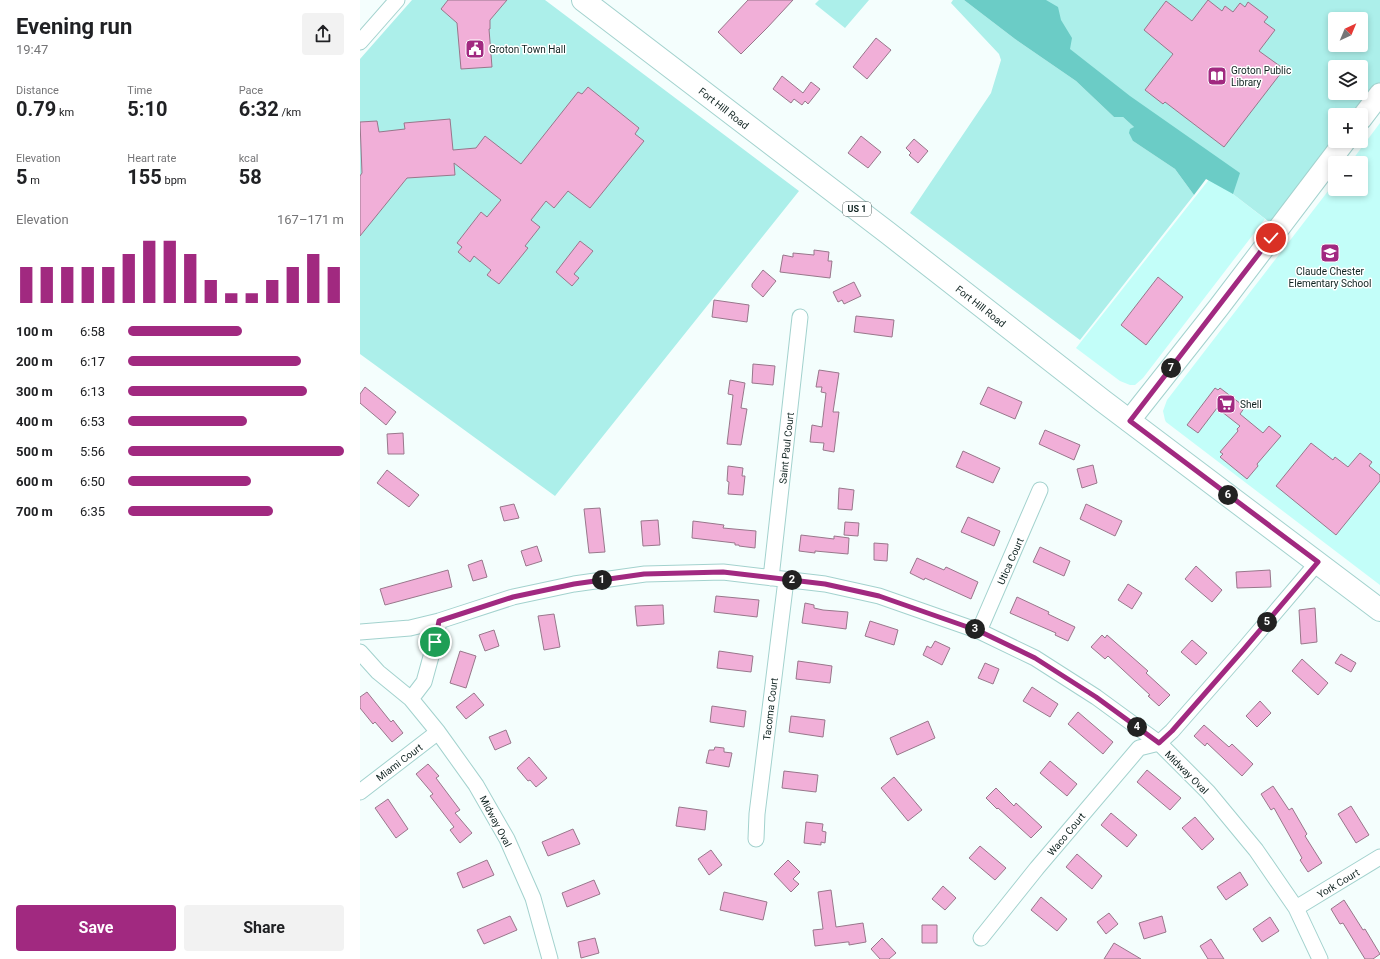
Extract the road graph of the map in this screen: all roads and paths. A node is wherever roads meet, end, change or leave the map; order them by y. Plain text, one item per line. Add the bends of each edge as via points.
1 (397, 0) edge
2 (583, 0) edge
3 (363, 34) edge
4 (1380, 94) edge
5 (1368, 110) edge
6 (1340, 148) edge
7 (800, 317) dead end
8 (1130, 421) junction
9 (1040, 490) dead end
10 (1318, 562) junction
11 (771, 578) junction
12 (786, 580) junction
13 (1380, 610) edge
14 (439, 621) junction
15 (979, 631) junction
16 (360, 632) edge
17 (360, 652) edge
18 (411, 699) junction
19 (438, 732) junction
20 (1159, 743) junction
21 (360, 792) edge
22 (756, 839) dead end
23 (1380, 857) edge
24 (1296, 908) junction
25 (981, 938) dead end
26 (550, 959) edge
27 (1320, 959) edge

1 - 3 street
2 - 8 main road, Fort Hill Road / US 1
4 - 5 main road
6 - 8 main road
7 - 11 street, Saint Paul Court
8 - 10 main road, Fort Hill Road / US 1
9 - 15 street, Utica Court
10 - 13 main road, Fort Hill Road / US 1
10 - 20 street
11 - 12 street, Midway Oval
11 - 14 street, Midway Oval via 723,572 644,574 574,584 513,597
12 - 15 street, Midway Oval via 825,584 879,596
12 - 22 street, Tacoma Court
14 - 16 street, Midway Oval via 410,628
14 - 18 street via 424,682
15 - 20 street, Midway Oval via 1035,658 1096,697
17 - 18 street, Midway Oval via 378,672
18 - 19 street, Midway Oval
19 - 21 street, Miami Court
19 - 26 street, Midway Oval via 476,785 507,839 534,898
20 - 24 street, Midway Oval via 1208,792 1256,850
20 - 25 street, Waco Court via 1139,748
23 - 24 street, York Court
24 - 27 street, Midway Oval

